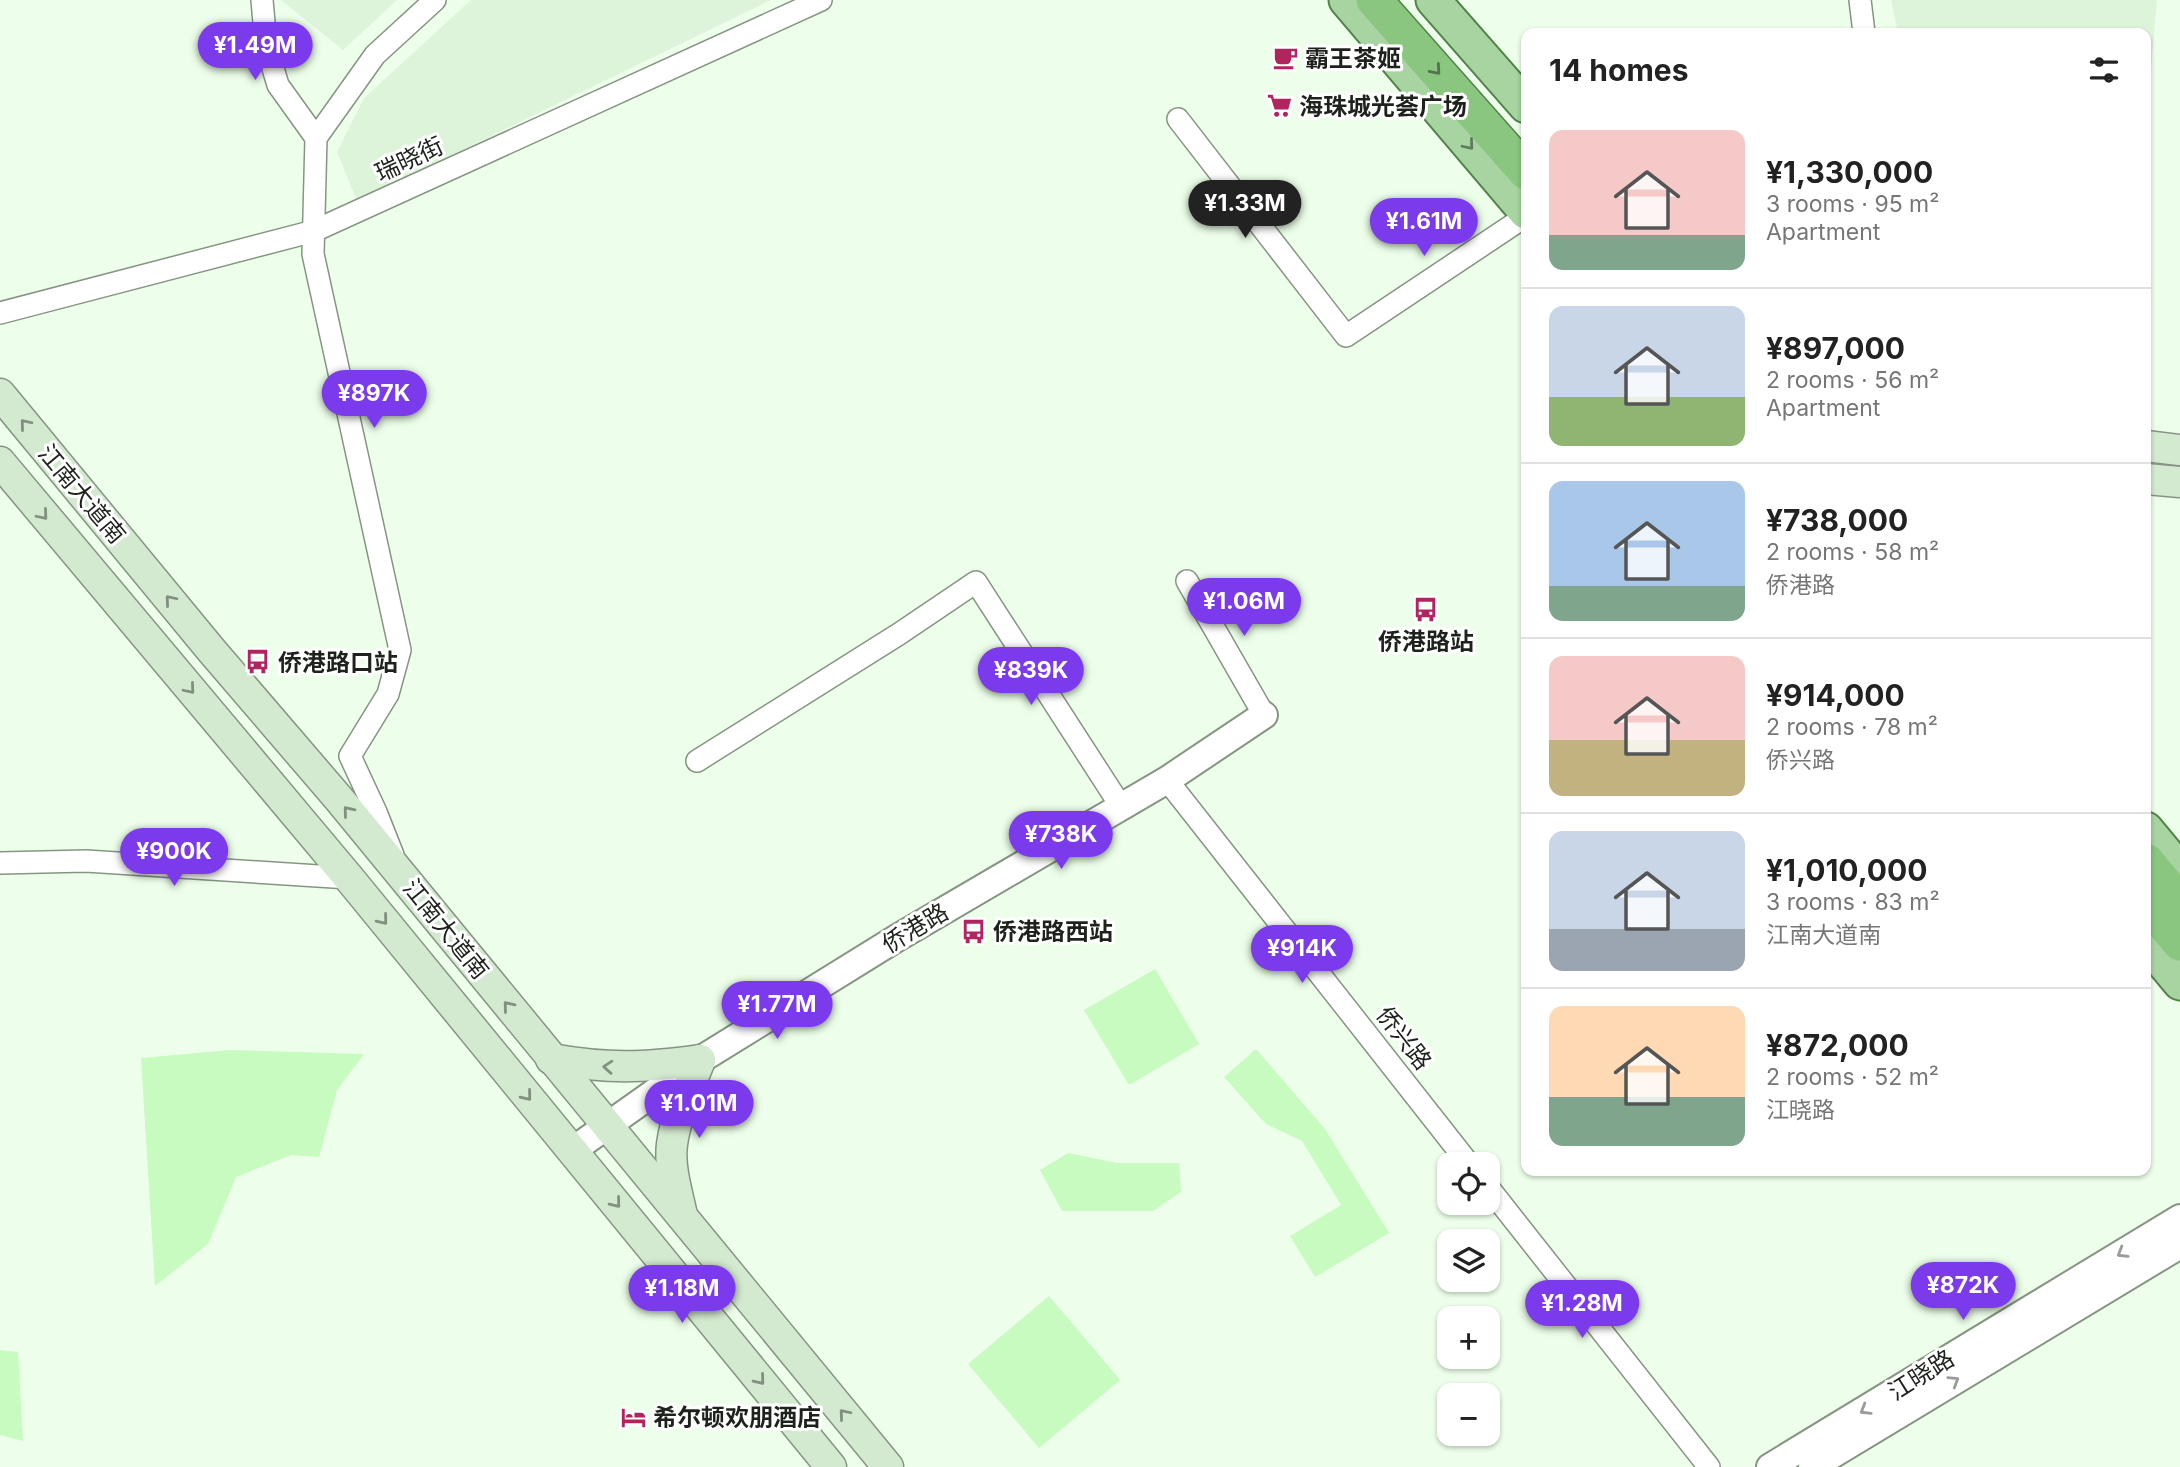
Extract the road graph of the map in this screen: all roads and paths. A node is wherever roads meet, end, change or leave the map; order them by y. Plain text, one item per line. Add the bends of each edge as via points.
1 (262, 0) edge
2 (435, 0) edge
3 (821, 0) edge
4 (1346, 0) edge
5 (1374, 0) edge
6 (1406, 0) edge
7 (1433, 0) edge
8 (1860, 0) edge
9 (1863, 28) edge
10 (1521, 100) edge
11 (1178, 120) dead end
12 (1521, 133) edge
13 (316, 138) junction
14 (1521, 166) edge
15 (1521, 208) edge
16 (1521, 217) edge
17 (314, 232) junction
18 (0, 313) edge
19 (0, 394) edge
20 (2151, 447) edge
21 (2180, 450) edge
22 (0, 462) edge
23 (2151, 479) edge
24 (2180, 482) edge
25 (1187, 581) dead end
26 (1264, 715) joint
27 (697, 761) dead end
28 (1167, 780) junction
29 (1122, 808) junction
30 (2151, 835) edge
31 (0, 863) edge
32 (2151, 867) edge
33 (2180, 870) edge
34 (400, 874) junction
35 (349, 878) junction
36 (2180, 902) edge
37 (2151, 909) edge
38 (2180, 943) edge
39 (2151, 948) edge
40 (2180, 983) edge
41 (551, 1059) junction
42 (700, 1060) junction
43 (606, 1126) junction
44 (573, 1150) junction
45 (1460, 1152) edge
46 (1500, 1202) edge
47 (2180, 1218) edge
48 (684, 1220) junction
49 (2180, 1245) edge
50 (831, 1467) edge
51 (888, 1467) edge
52 (1709, 1467) edge
53 (1770, 1467) edge
54 (1812, 1467) edge

1 - 13 street via 266,45 278,85
2 - 13 street via 375,55
3 - 17 street, 瑞晓街
4 -> 15 main road
5 -> 14 highway
6 - 12 highway
7 - 10 main road
8 - 9 street
11 - 16 street via 1346,336
13 - 17 street
17 - 18 street, 瑞晓街
17 - 34 street via 313,254 400,650 388,694 350,756
34 -> 19 main road, 江南大道南
20 - 21 main road
22 -> 35 main road, 江南大道南
23 - 24 main road
25 - 26 street
26 - 28 street, 侨港路
27 - 29 street via 976,582
28 - 29 street, 侨港路
28 - 45 street, 侨兴路
29 - 42 street, 侨港路 via 897,938
30 - 33 main road
31 - 35 street via 92,862
32 - 36 highway
41 -> 34 main road, 江南大道南
35 -> 44 main road, 江南大道南
37 - 38 highway
39 - 40 main road
42 -> 41 main road via 621,1068
41 - 43 main road, 江南大道南
42 - 43 street, 侨港路
42 - 48 main road via 672,1144
43 - 44 street, 侨港路
43 - 48 main road, 江南大道南
44 -> 50 main road, 江南大道南
46 - 52 street
47 -> 53 street, 江晓路
51 -> 48 main road, 江南大道南
54 -> 49 street, 江晓路

